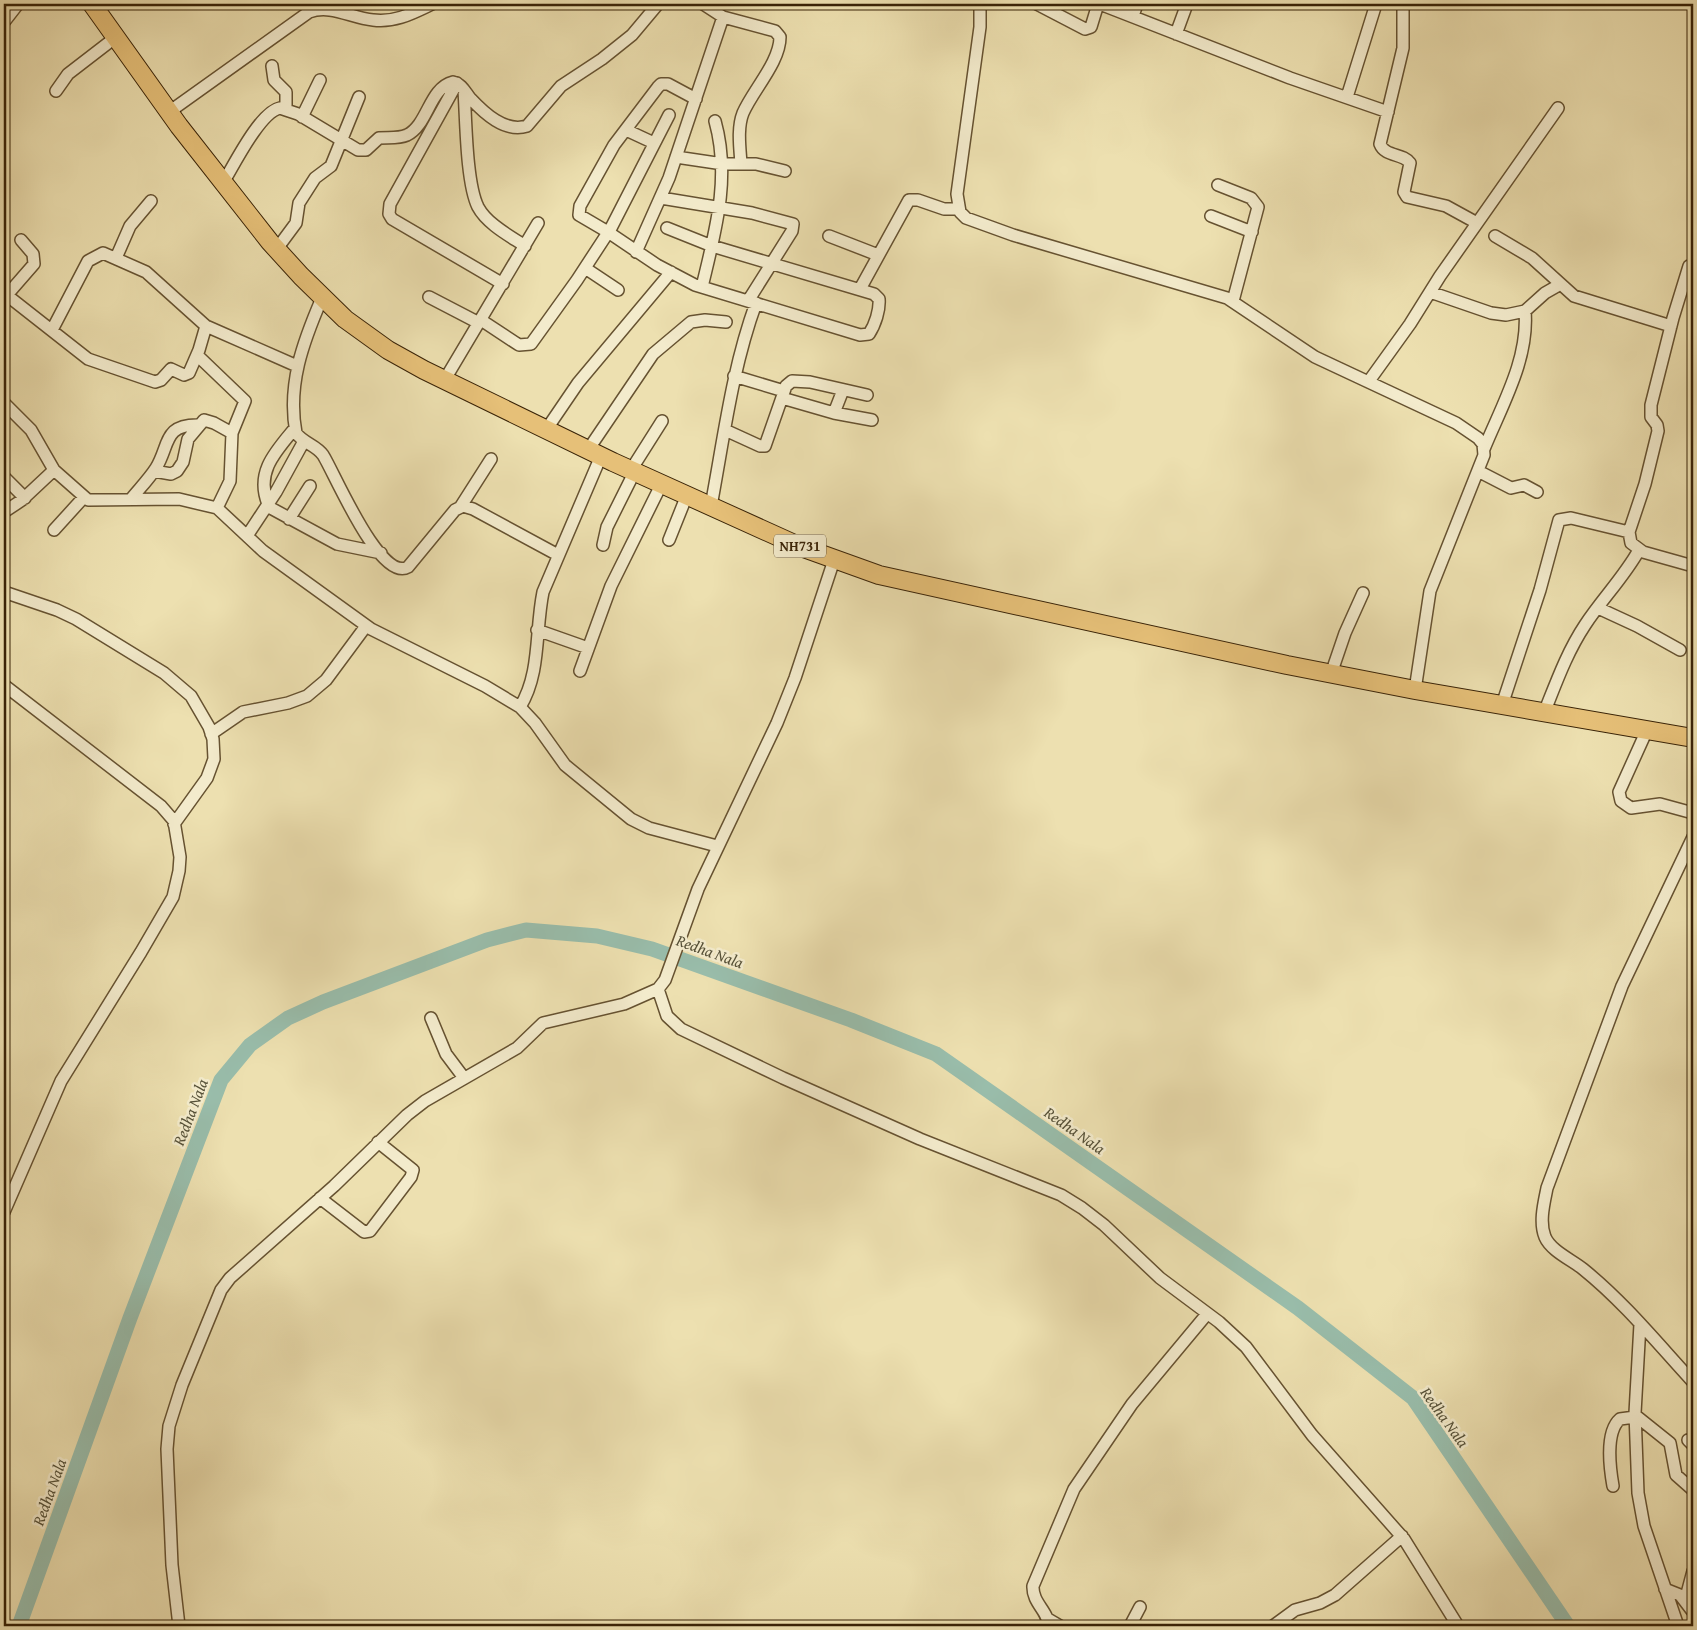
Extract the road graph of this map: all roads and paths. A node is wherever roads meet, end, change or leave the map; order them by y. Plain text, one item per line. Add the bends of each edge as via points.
1 (18, 4) edge
2 (92, 4) edge
3 (432, 4) edge
4 (658, 4) edge
5 (704, 4) edge
6 (980, 4) edge
7 (1037, 4) edge
8 (1099, 4) edge
9 (1137, 4) edge
10 (1187, 4) edge
11 (1376, 4) edge
12 (1403, 4) edge
13 (310, 8) edge
14 (723, 16) junction
15 (1133, 16) junction
16 (4, 22) edge
17 (1176, 34) junction
18 (116, 37) junction
19 (272, 66) dead end
20 (320, 80) dead end
21 (460, 86) junction
22 (56, 91) dead end
23 (359, 97) dead end
24 (1347, 97) junction
25 (696, 99) junction
26 (1558, 108) dead end
27 (286, 109) junction
28 (169, 112) junction
29 (1388, 112) junction
30 (669, 115) dead end
31 (302, 116) junction
32 (715, 121) dead end
33 (626, 130) junction
34 (342, 140) junction
35 (654, 143) junction
36 (676, 157) junction
37 (723, 164) junction
38 (741, 164) junction
39 (784, 170) dead end
40 (223, 183) junction
41 (1218, 186) dead end
42 (661, 198) junction
43 (151, 201) dead end
44 (720, 208) junction
45 (959, 209) junction
46 (1211, 216) dead end
47 (538, 223) dead end
48 (1477, 223) junction
49 (667, 228) dead end
50 (608, 232) junction
51 (1252, 232) junction
52 (830, 236) dead end
53 (1496, 236) dead end
54 (21, 240) dead end
55 (525, 246) junction
56 (712, 246) junction
57 (276, 250) junction
58 (636, 252) junction
59 (878, 254) junction
60 (116, 258) junction
61 (772, 262) junction
62 (1688, 266) dead end
63 (585, 268) junction
64 (671, 272) junction
65 (502, 284) junction
66 (1559, 285) junction
67 (702, 287) junction
68 (860, 289) junction
69 (618, 290) dead end
70 (1430, 292) junction
71 (429, 296) dead end
72 (5, 298) edge
73 (322, 298) junction
74 (1233, 301) junction
75 (752, 302) junction
76 (1525, 311) junction
77 (480, 321) junction
78 (726, 322) dead end
79 (206, 326) junction
80 (1671, 326) junction
81 (52, 330) junction
82 (197, 355) junction
83 (297, 366) junction
84 (734, 376) junction
85 (444, 381) junction
86 (1368, 381) junction
87 (843, 390) junction
88 (783, 395) junction
89 (867, 395) dead end
90 (4, 403) edge
91 (834, 413) junction
92 (872, 420) dead end
93 (662, 421) dead end
94 (199, 425) junction
95 (295, 428) junction
96 (546, 430) junction
97 (725, 430) junction
98 (232, 433) junction
99 (304, 441) junction
100 (1484, 449) junction
101 (595, 453) junction
102 (491, 459) dead end
103 (54, 470) junction
104 (633, 470) junction
105 (154, 471) junction
106 (1478, 471) junction
107 (4, 477) edge
108 (662, 483) junction
109 (310, 486) dead end
110 (1537, 492) dead end
111 (687, 495) junction
112 (25, 498) junction
113 (84, 498) junction
114 (131, 498) junction
115 (268, 505) junction
116 (461, 506) junction
117 (712, 506) junction
118 (217, 508) junction
119 (4, 512) edge
120 (289, 519) junction
121 (54, 530) dead end
122 (1629, 532) junction
123 (247, 536) junction
124 (669, 540) dead end
125 (603, 544) dead end
126 (1639, 550) junction
127 (381, 554) junction
128 (558, 555) junction
129 (834, 560) junction
130 (1693, 566) edge
131 (4, 592) edge
132 (1363, 593) dead end
133 (1598, 608) junction
134 (366, 626) junction
135 (537, 630) junction
136 (588, 648) junction
137 (1680, 650) dead end
138 (580, 671) dead end
139 (1331, 674) junction
140 (4, 685) edge
141 (1415, 690) junction
142 (1502, 705) junction
143 (520, 708) junction
144 (1544, 713) junction
145 (1647, 730) junction
146 (211, 734) junction
147 (1693, 738) edge
148 (1693, 813) edge
149 (174, 824) junction
150 (1693, 837) edge
151 (717, 846) junction
152 (1688, 858) edge
153 (658, 988) junction
154 (431, 1018) dead end
155 (464, 1078) junction
156 (378, 1142) junction
157 (320, 1198) junction
158 (4, 1212) edge
159 (1207, 1314) junction
160 (1640, 1324) junction
161 (1693, 1382) edge
162 (1635, 1416) junction
163 (1613, 1486) dead end
164 (1692, 1487) edge
165 (1402, 1536) junction
166 (1693, 1571) edge
167 (1665, 1589) junction
168 (1685, 1601) junction
169 (1140, 1607) dead end
170 (1693, 1612) edge
171 (1048, 1623) edge
172 (180, 1626) edge
173 (1060, 1626) edge
174 (1130, 1626) edge
175 (1273, 1626) edge
176 (1458, 1626) edge
177 (1678, 1626) edge

1 - 16 street
2 - 18 highway, NH731
3 - 13 street via 392,20 375,21
4 - 21 street via 632,35 602,60 561,86 527,126 508,128 488,115
5 - 14 street
6 - 45 street via 980,27 957,194
7 - 8 street via 1085,29 1091,27
8 - 15 street
9 - 15 street
10 - 17 street
11 - 24 street
12 - 29 street via 1404,48
13 - 28 street
14 - 25 street
14 - 38 street via 775,31 780,37 769,68 741,121
15 - 17 street
17 - 24 street
18 - 22 street via 68,74
18 - 28 highway, NH731
19 - 27 street via 274,80 286,92
20 - 31 street
21 - 34 street via 450,83 441,88 406,135 379,138 366,150 358,150
21 - 55 street via 472,187 478,207
21 - 65 street via 390,204 389,214 392,219
23 - 34 street
24 - 29 street
25 - 33 street via 668,84 661,84
25 - 36 street
26 - 48 street
27 - 31 street
27 - 40 street via 270,113
28 - 40 highway, NH731
29 - 48 street via 1380,144 1386,151 1410,163 1404,192 1407,196 1446,206
30 - 35 street
31 - 34 street
32 - 37 street
33 - 35 street
33 - 50 street via 614,145 578,210 579,216
34 - 57 street via 331,166 317,175 301,199 296,224
35 - 50 street
36 - 37 street
36 - 42 street
37 - 38 street
37 - 44 street
38 - 39 street
40 - 57 highway, NH731
41 - 51 street via 1257,203 1258,212
42 - 44 street
42 - 58 street
43 - 60 street via 130,226
44 - 56 street
44 - 61 street via 794,224
45 - 59 street via 944,209 909,200
45 - 74 street via 976,223 1207,290
46 - 51 street
47 - 55 street
48 - 70 street
49 - 56 street
50 - 58 street
50 - 63 street
51 - 74 street
52 - 59 street
53 - 66 street via 1532,258
54 - 72 street via 33,254 34,264
55 - 65 street
56 - 61 street
56 - 67 street
57 - 73 highway, NH731
58 - 64 street
59 - 68 street
60 - 79 street via 146,272
60 - 81 street via 103,253 88,261
61 - 68 street
61 - 75 street
62 - 80 street
63 - 69 street
63 - 77 street via 531,344 519,344
64 - 67 street
64 - 96 street via 578,382
65 - 77 street
66 - 76 street via 1544,292
66 - 80 street via 1574,296
67 - 75 street
68 - 75 street via 880,299 873,328 866,335 823,326
70 - 76 street via 1491,313
70 - 86 street
71 - 77 street
72 - 81 street
73 - 83 street
73 - 85 highway, NH731 via 348,322 388,350
74 - 86 street via 1303,350
75 - 84 street
76 - 100 street via 1526,333 1522,353
77 - 85 street
78 - 101 street via 691,322 654,354
79 - 82 street
79 - 83 street
80 - 122 street via 1651,406 1651,416 1658,427 1656,443
81 - 82 street via 95,363 155,382 170,369 189,374
82 - 98 street via 245,401
83 - 95 street
84 - 88 street
84 - 97 street
85 - 96 highway, NH731
86 - 100 street via 1456,423 1478,438
87 - 88 street via 799,380 788,383
87 - 89 street
87 - 91 street
88 - 91 street
88 - 97 street via 765,446
90 - 103 street via 32,430
91 - 92 street
93 - 104 street
94 - 98 street via 204,420 209,421
94 - 105 street via 181,426 169,436
94 - 105 street via 188,440 183,462 177,471 171,474
95 - 99 street
95 - 115 street via 272,456 265,473
96 - 101 highway, NH731
97 - 117 street
98 - 118 street via 232,472
99 - 115 street
99 - 127 street via 323,456 349,509
100 - 106 street
101 - 104 highway, NH731
101 - 128 street
102 - 116 street
103 - 112 street
103 - 113 street
104 - 108 highway, NH731
104 - 125 street via 607,527
105 - 114 street
106 - 110 street via 1511,488 1524,485
106 - 141 street via 1430,591
107 - 112 street
108 - 111 highway, NH731
108 - 136 street via 611,586
109 - 120 street
111 - 117 highway, NH731
111 - 124 street
112 - 119 street
113 - 114 street via 95,502
113 - 121 street
114 - 118 street via 179,499
115 - 120 street
115 - 123 street
116 - 127 street via 404,569 396,568
116 - 128 street via 473,509
117 - 129 highway, NH731
118 - 123 street
120 - 127 street via 337,544
122 - 126 street via 1631,543
122 - 142 street via 1571,518 1559,520
123 - 134 street
126 - 130 street
126 - 133 street
128 - 135 street via 543,592
129 - 139 highway, NH731 via 879,575 974,597
129 - 151 street via 792,687
131 - 146 street via 70,616 164,673 191,696
132 - 139 street
133 - 137 street
133 - 144 street via 1572,647
134 - 143 street via 485,686
134 - 146 street via 326,680 307,696 243,712
135 - 136 street
135 - 143 street via 531,685
136 - 138 street
139 - 141 highway, NH731
140 - 149 street via 161,806 170,814
141 - 142 highway, NH731
142 - 144 highway, NH731
143 - 151 street via 536,723 565,766 631,819 649,828
144 - 145 highway, NH731
145 - 147 highway, NH731
145 - 148 street via 1619,792 1621,802 1631,808 1660,804
146 - 149 street via 214,759 207,778
149 - 158 street via 180,857 173,897 61,1081
150 - 152 street
151 - 153 street via 665,980
152 - 160 street via 1622,986 1548,1188 1543,1215 1543,1229 1550,1244 1584,1270
153 - 155 street via 624,1004 542,1022 517,1048
153 - 159 street via 667,1016 681,1029 871,1118 1061,1195 1082,1208 1160,1278
154 - 155 street via 446,1054
155 - 156 street via 425,1101
156 - 157 street
156 - 157 street via 413,1170 370,1231 364,1232
157 - 172 street via 226,1284 175,1407 167,1449 172,1565
159 - 165 street via 1246,1347 1312,1434
159 - 171 street via 1132,1404 1067,1502 1033,1586 1033,1597
160 - 161 street
160 - 162 street
162 - 163 street via 1620,1420 1615,1426 1609,1454
162 - 164 street via 1670,1443 1676,1475
162 - 167 street via 1640,1510
165 - 175 street via 1334,1595 1295,1610
165 - 176 street
166 - 168 street
167 - 168 street via 1676,1592
167 - 177 street
168 - 170 street
169 - 174 street
171 - 173 street

